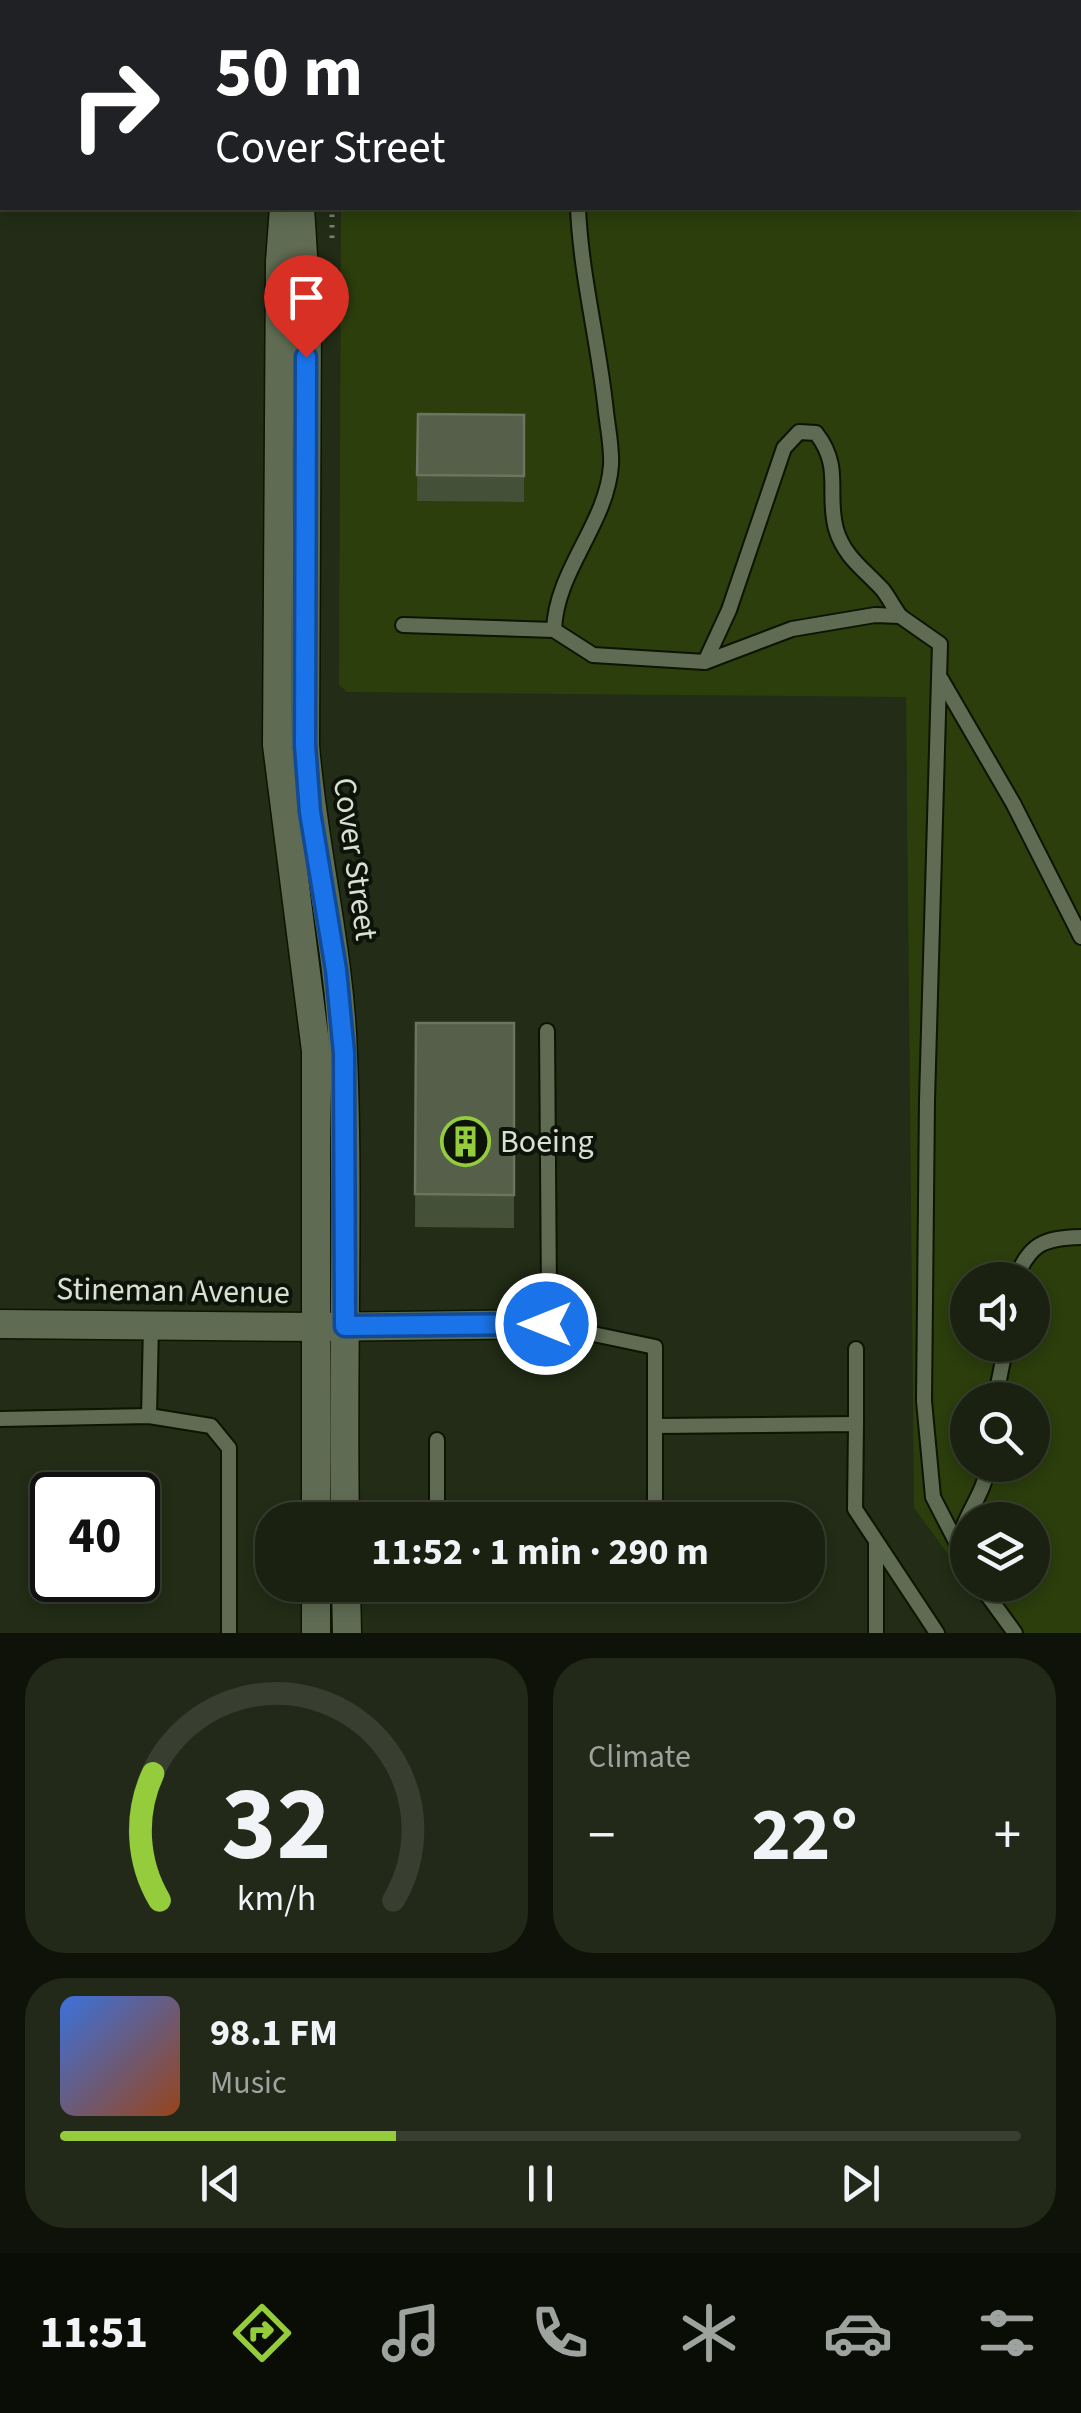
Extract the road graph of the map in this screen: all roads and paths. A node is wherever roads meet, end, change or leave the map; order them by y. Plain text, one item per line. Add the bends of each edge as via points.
1 (284, 210) edge
2 (300, 210) edge
3 (578, 210) edge
4 (900, 616) junction
5 (404, 625) dead end
6 (554, 630) junction
7 (705, 662) junction
8 (941, 678) junction
9 (1081, 936) edge
10 (547, 1031) dead end
11 (1081, 1238) edge
12 (1022, 1262) edge
13 (0, 1324) edge
14 (546, 1324) junction
15 (151, 1326) junction
16 (345, 1326) junction
17 (316, 1327) junction
18 (856, 1349) dead end
19 (149, 1416) junction
20 (0, 1419) edge
21 (856, 1424) junction
22 (655, 1426) junction
23 (436, 1440) dead end
24 (316, 1502) edge
25 (345, 1502) edge
26 (950, 1530) edge
27 (876, 1541) junction
28 (316, 1602) edge
29 (346, 1602) edge
30 (992, 1602) edge
31 (1014, 1632) edge
32 (229, 1633) edge
33 (316, 1633) edge
34 (347, 1633) edge
35 (876, 1633) edge
36 (937, 1633) edge
37 (1031, 1633) edge

1 - 17 street, Cover Street via 277,745 316,1050
2 - 16 street, Cover Street via 307,318 305,745 344,1053
3 - 6 lane via 611,464 606,492 555,605
4 - 7 lane via 792,630
4 - 7 lane via 851,560 836,528 828,448 816,433 799,432 784,448
4 - 8 lane via 940,644
5 - 6 lane
6 - 7 lane via 593,655
8 - 9 lane
8 - 26 lane via 924,1402 933,1497
10 - 14 lane
11 - 12 lane via 1047,1240
13 - 15 street, Stineman Avenue
14 - 16 street, Stineman Avenue
14 - 22 lane via 655,1347
15 - 17 street, Stineman Avenue
15 - 19 lane
16 - 17 street, Stineman Avenue
16 - 25 street, Cover Street
17 - 24 street, Cover Street
18 - 21 lane
19 - 20 lane
19 - 32 lane via 211,1426 229,1448
21 - 22 lane
21 - 27 lane via 855,1510
22 - 23 lane via 655,1517 436,1517
27 - 35 lane
27 - 36 lane
28 - 33 street
29 - 34 street
30 - 31 lane
31 - 37 lane

